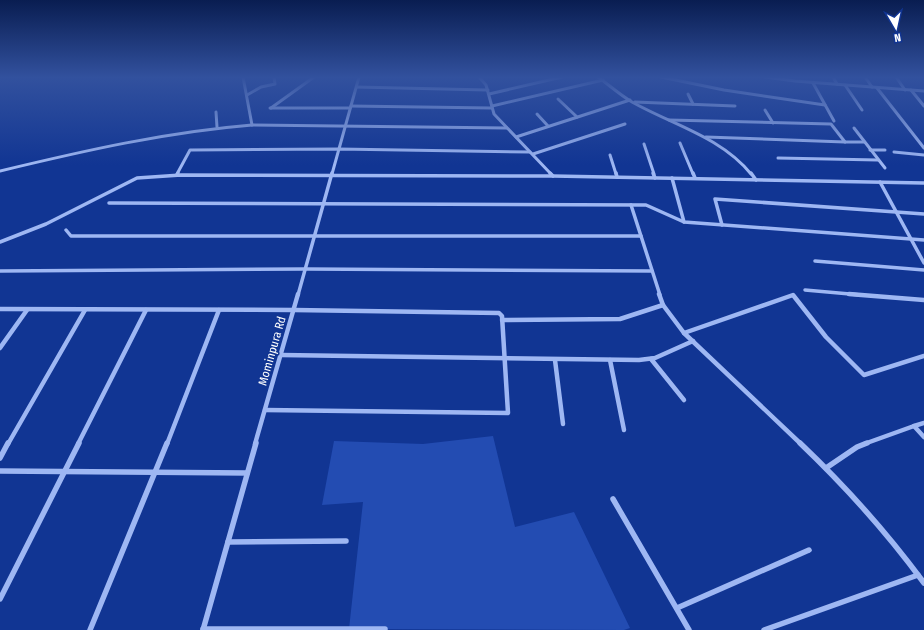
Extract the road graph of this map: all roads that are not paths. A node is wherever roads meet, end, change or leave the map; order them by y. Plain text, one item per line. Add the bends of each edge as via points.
1 (249, 106) edge
2 (272, 106) edge
3 (566, 106) edge
4 (613, 106) edge
5 (642, 106) edge
6 (826, 106) edge
7 (860, 106) edge
8 (891, 106) edge
9 (351, 107) junction
10 (492, 107) joint
11 (765, 110) dead end
12 (862, 110) dead end
13 (216, 112) dead end
14 (537, 114) dead end
15 (577, 117) junction
16 (669, 120) junction
17 (834, 121) dead end
18 (772, 123) junction
19 (625, 124) dead end
20 (252, 125) junction
21 (346, 126) junction
22 (548, 126) junction
23 (217, 127) junction
24 (507, 128) junction
25 (854, 128) dead end
26 (516, 137) junction
27 (706, 137) junction
28 (845, 142) junction
29 (864, 142) junction
30 (680, 143) dead end
31 (644, 144) dead end
32 (924, 148) edge
33 (339, 149) junction
34 (870, 150) junction
35 (885, 150) dead end
36 (894, 152) dead end
37 (532, 153) junction
38 (610, 155) dead end
39 (924, 155) edge
40 (778, 158) dead end
41 (878, 160) junction
42 (885, 168) dead end
43 (0, 171) edge
44 (177, 175) junction
45 (332, 176) junction
46 (553, 176) junction
47 (617, 177) junction
48 (655, 178) junction
49 (672, 178) junction
50 (694, 178) junction
51 (756, 180) junction
52 (880, 182) junction
53 (924, 183) edge
54 (109, 203) dead end
55 (324, 203) junction
56 (631, 204) junction
57 (896, 211) junction
58 (924, 214) edge
59 (684, 222) junction
60 (722, 225) junction
61 (66, 230) dead end
62 (315, 236) junction
63 (641, 236) junction
64 (911, 239) junction
65 (924, 240) edge
66 (0, 242) edge
67 (815, 261) dead end
68 (924, 263) edge
69 (306, 269) junction
70 (924, 270) edge
71 (0, 271) edge
72 (652, 271) junction
73 (806, 290) dead end
74 (924, 300) edge
75 (663, 304) junction
76 (0, 309) edge
77 (27, 310) junction
78 (85, 310) junction
79 (146, 310) junction
80 (219, 310) junction
81 (294, 310) junction
82 (502, 320) junction
83 (684, 333) junction
84 (693, 341) junction
85 (0, 348) edge
86 (281, 355) junction
87 (924, 356) edge
88 (505, 359) junction
89 (651, 359) junction
90 (556, 360) junction
91 (610, 360) junction
92 (684, 400) dead end
93 (265, 410) junction
94 (924, 423) edge
95 (563, 424) dead end
96 (914, 426) junction
97 (624, 430) dead end
98 (924, 437) edge
99 (0, 458) edge
100 (826, 468) junction
101 (0, 472) edge
102 (64, 472) junction
103 (156, 472) junction
104 (247, 473) junction
105 (613, 499) dead end
106 (228, 542) junction
107 (346, 542) dead end
108 (809, 550) dead end
109 (918, 575) junction
110 (924, 583) edge
111 (0, 599) edge
112 (676, 608) junction
113 (385, 629) dead end
114 (90, 630) edge
115 (203, 630) edge
116 (690, 630) edge
117 (764, 630) edge

1 - 20 street
2 - 9 street via 270,108
3 - 15 street
4 - 15 street
5 - 16 street
6 - 17 street
7 - 12 street
8 - 32 street
9 - 10 street
9 - 21 street, Mominpura Rd
10 - 24 street via 494,114
11 - 18 street
13 - 23 street
14 - 22 street
15 - 22 street
16 - 18 street
16 - 27 street
18 - 28 street via 831,124
19 - 37 street
20 - 21 street
20 - 23 street
21 - 24 street
21 - 33 street, Mominpura Rd
22 - 26 street
23 - 43 street via 90,150
24 - 26 street
25 - 29 street
26 - 37 street
27 - 28 street
27 - 51 street via 743,164
28 - 29 street
29 - 34 street
30 - 50 street
31 - 48 street
33 - 37 street
33 - 44 street via 190,150
33 - 45 street, Mominpura Rd
34 - 35 street
34 - 41 street
36 - 39 street
37 - 46 street
38 - 47 street
40 - 41 street
41 - 42 street
44 - 45 street
44 - 66 street via 137,178 46,224
45 - 46 street
45 - 55 street, Mominpura Rd
46 - 47 street
47 - 48 street
48 - 49 street
49 - 50 street
49 - 59 street
50 - 51 street
51 - 52 street
52 - 53 street
52 - 57 street
54 - 55 street
55 - 56 street
55 - 62 street, Mominpura Rd
56 - 59 street via 646,205
56 - 63 street
57 - 58 street
57 - 60 street via 715,199
57 - 64 street
59 - 60 street
60 - 64 street
61 - 62 street via 71,236
62 - 63 street
62 - 69 street, Mominpura Rd
63 - 72 street
64 - 65 street
64 - 68 street
67 - 70 street
69 - 71 street
69 - 72 street
69 - 81 street, Mominpura Rd
72 - 75 street
73 - 74 street
75 - 82 street via 620,319
75 - 83 street
76 - 77 street
77 - 78 street
77 - 85 street
78 - 79 street
78 - 99 street
79 - 80 street
79 - 102 street
80 - 81 street
80 - 103 street
81 - 82 street via 499,313
81 - 86 street, Mominpura Rd
82 - 88 street
83 - 84 street
83 - 87 street via 793,294 816,327 838,352 864,375
84 - 89 street
84 - 100 street
86 - 88 street
86 - 93 street, Mominpura Rd
88 - 90 street
88 - 93 street via 508,413
89 - 91 street
89 - 92 street
90 - 91 street
90 - 95 street
91 - 97 street
93 - 104 street, Mominpura Rd
94 - 96 street
96 - 98 street
96 - 100 street via 857,447
100 - 109 street
101 - 102 street
102 - 103 street
102 - 111 street
103 - 104 street
103 - 114 street
104 - 106 street, Mominpura Rd
105 - 112 street
106 - 107 street
106 - 115 street, Mominpura Rd
108 - 112 street
109 - 110 street
109 - 117 street
112 - 116 street
113 - 115 street

